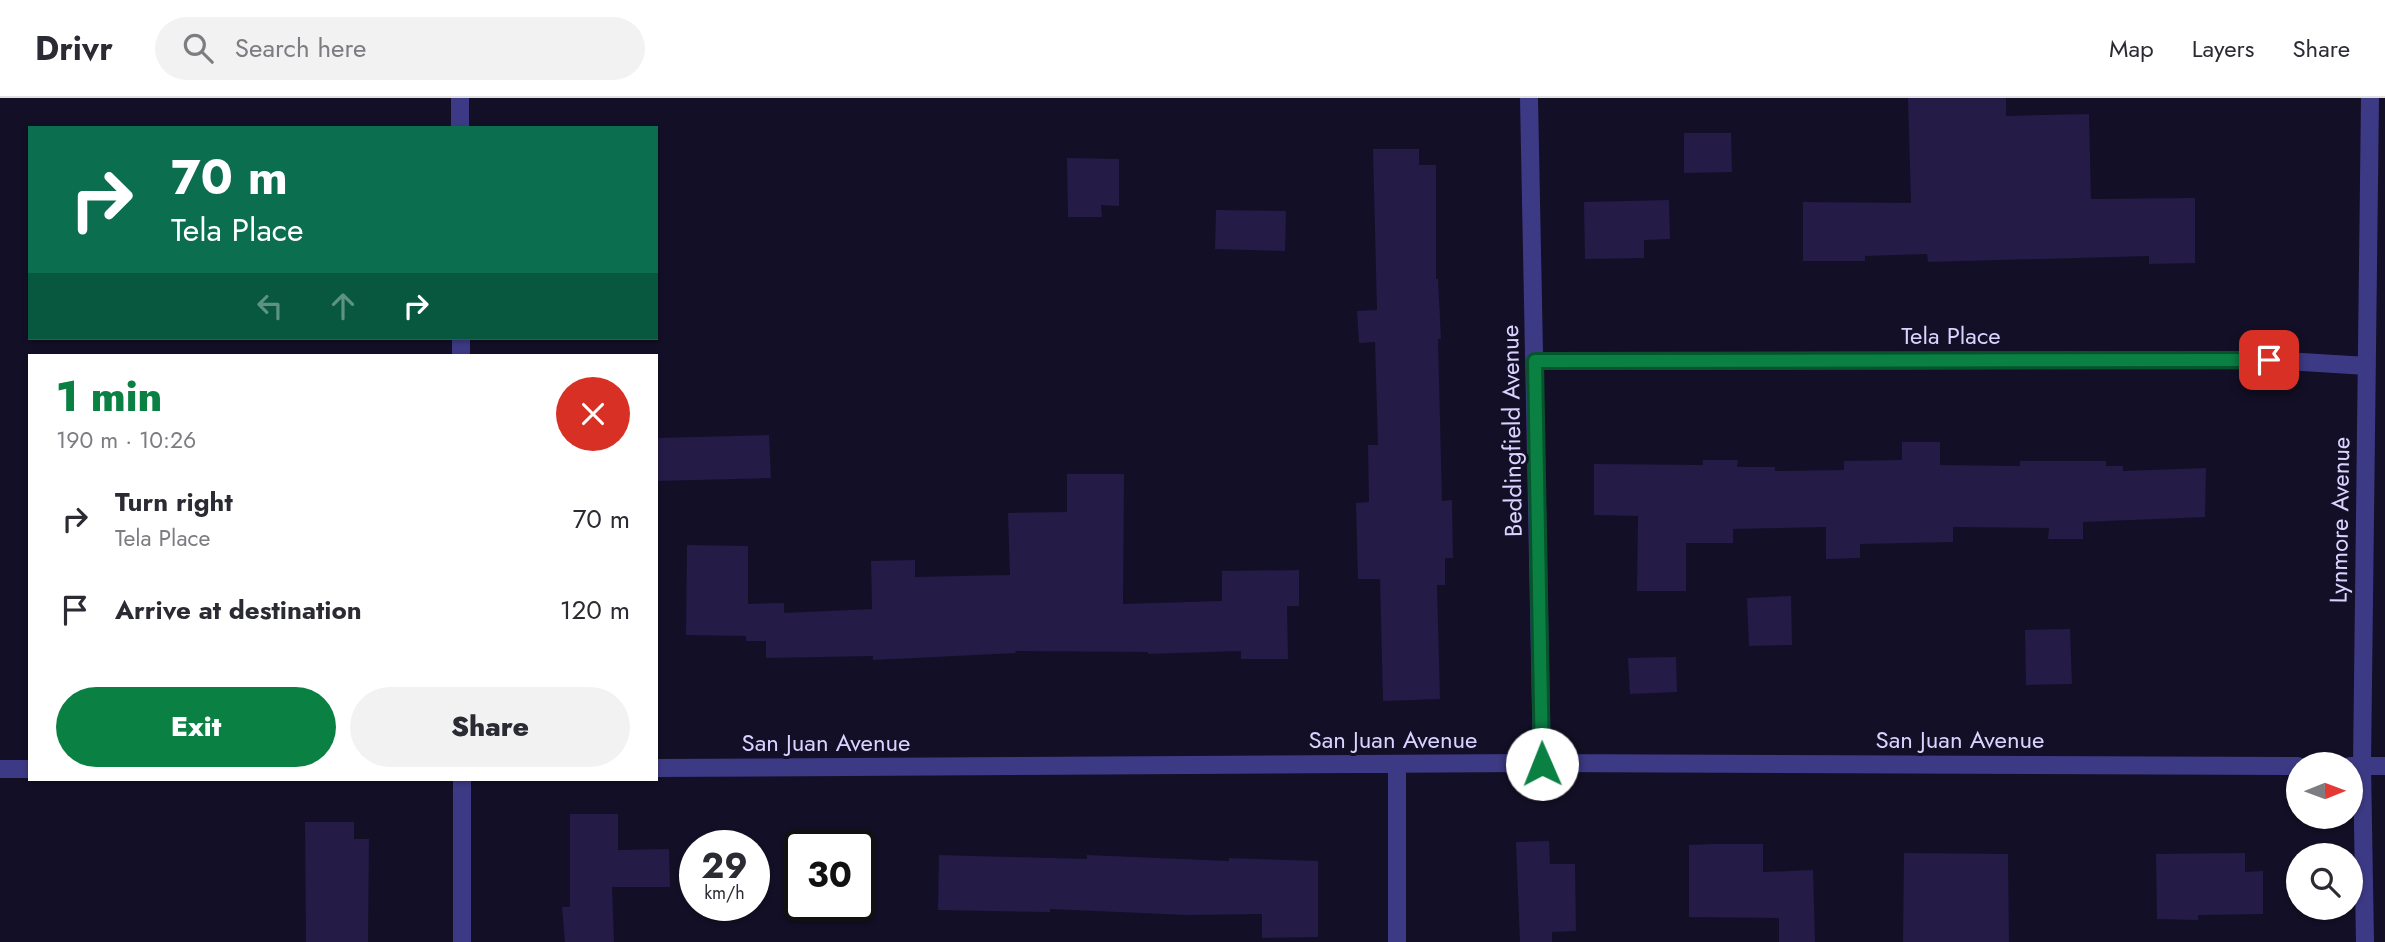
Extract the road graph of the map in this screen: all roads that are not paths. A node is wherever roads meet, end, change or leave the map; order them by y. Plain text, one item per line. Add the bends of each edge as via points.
1 (460, 98) edge
2 (1530, 98) edge
3 (2370, 98) edge
4 (460, 126) edge
5 (1535, 361) junction
6 (2367, 366) junction
7 (2356, 752) edge
8 (1542, 764) junction
9 (1397, 765) junction
10 (2286, 766) edge
11 (2363, 766) edge
12 (2385, 766) edge
13 (658, 768) edge
14 (0, 769) edge
15 (28, 769) edge
16 (462, 781) edge
17 (2359, 830) edge
18 (463, 942) edge
19 (1396, 942) edge
20 (2365, 942) edge

1 - 4 street
2 - 5 street, Beddingfield Avenue
3 - 6 street, Lynmore Avenue
5 - 6 street, Tela Place via 2269,360
5 - 8 street, Beddingfield Avenue
6 - 7 street, Lynmore Avenue
8 - 9 street, San Juan Avenue
8 - 10 street, San Juan Avenue
9 - 13 street, San Juan Avenue
9 - 19 street
11 - 12 street
14 - 15 street
16 - 18 street
17 - 20 street, Lynmore Avenue

